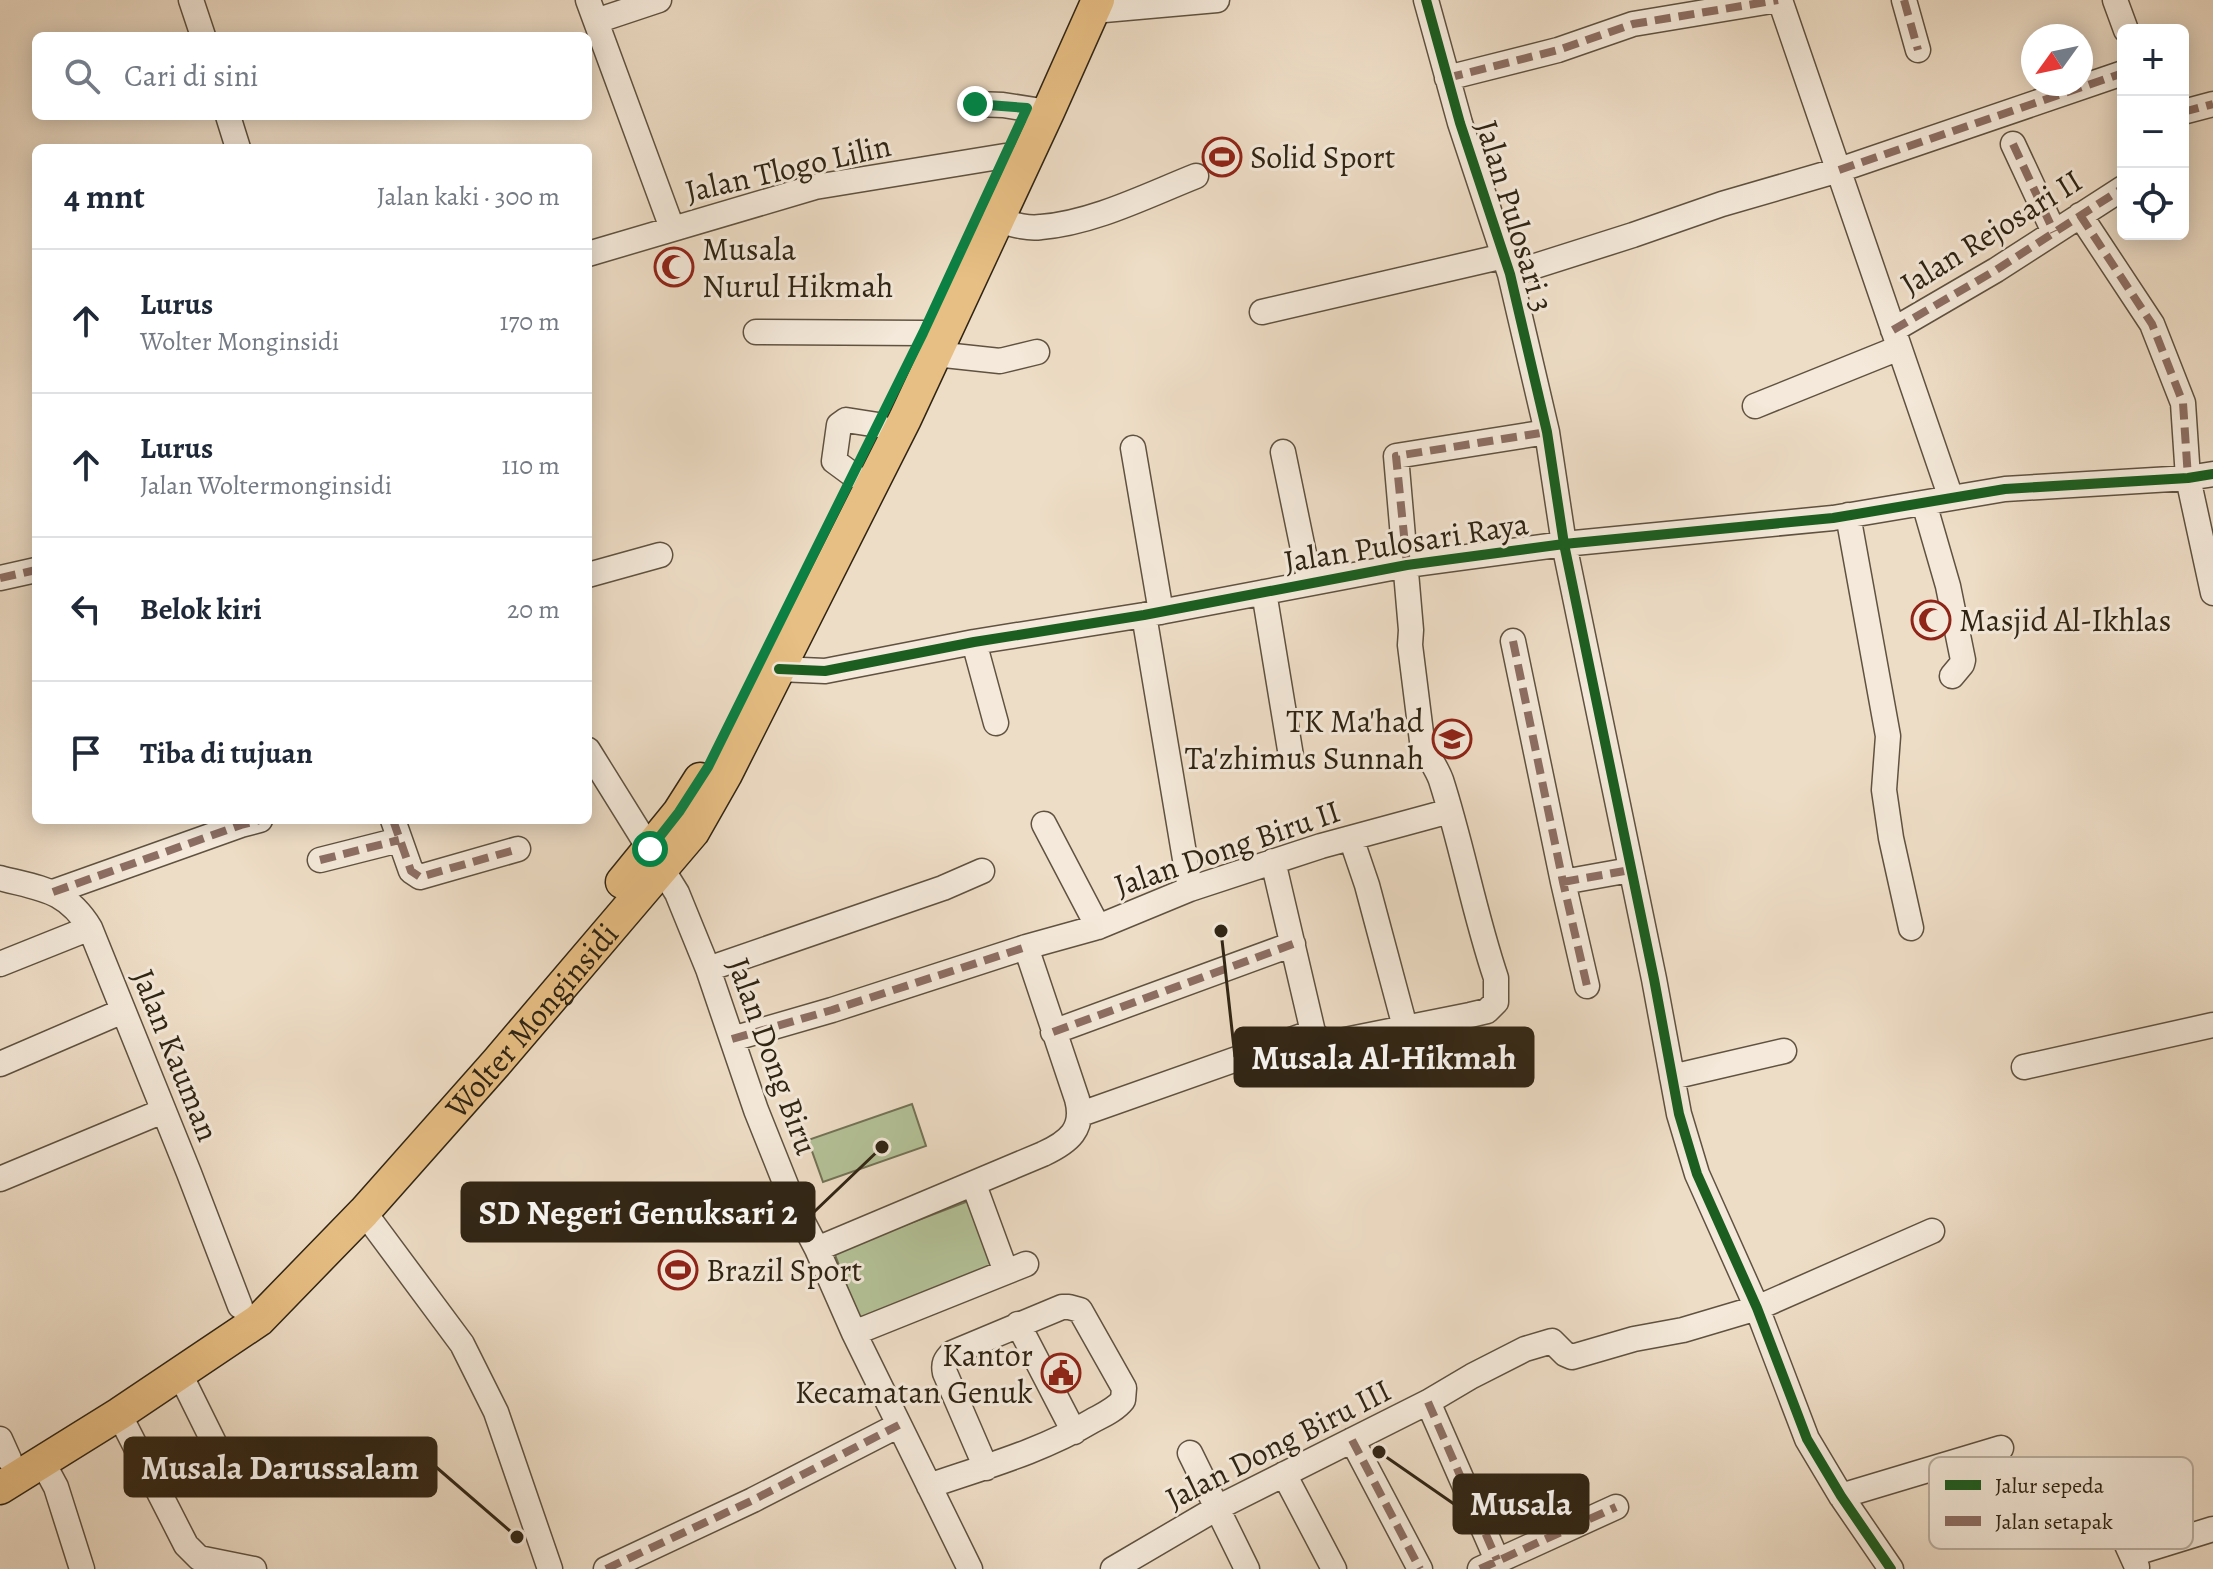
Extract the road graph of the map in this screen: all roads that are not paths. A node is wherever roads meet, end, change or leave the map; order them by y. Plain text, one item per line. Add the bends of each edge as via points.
1 (191, 0) edge
2 (659, 0) edge
3 (1217, 0) edge
4 (1426, 0) edge
5 (1779, 0) edge
6 (1904, 0) edge
7 (2115, 0) edge
8 (1089, 4) edge
9 (592, 10) edge
10 (2124, 24) edge
11 (202, 32) edge
12 (1918, 50) dead end
13 (2117, 75) edge
14 (1447, 78) junction
15 (975, 104) dead end
16 (2213, 104) edge
17 (1038, 110) junction
18 (2189, 110) edge
19 (229, 120) edge
20 (237, 144) edge
21 (2013, 144) dead end
22 (1005, 156) junction
23 (1839, 170) junction
24 (1196, 176) dead end
25 (2117, 192) edge
26 (2080, 215) junction
27 (998, 220) junction
28 (672, 228) junction
29 (2054, 232) junction
30 (592, 253) edge
31 (1507, 265) junction
32 (1262, 312) dead end
33 (756, 332) dead end
34 (1896, 339) junction
35 (929, 344) junction
36 (1037, 352) dead end
37 (1755, 406) dead end
38 (890, 416) junction
39 (1547, 432) junction
40 (1133, 448) dead end
41 (1283, 452) dead end
42 (2213, 474) edge
43 (2188, 478) junction
44 (1951, 498) junction
45 (1924, 503) junction
46 (1848, 515) junction
47 (1564, 544) junction
48 (660, 555) dead end
49 (1407, 565) junction
50 (32, 571) edge
51 (592, 574) edge
52 (0, 578) edge
53 (1310, 583) junction
54 (1264, 592) junction
55 (2213, 593) edge
56 (1152, 614) junction
57 (1513, 641) dead end
58 (974, 642) junction
59 (779, 669) junction
60 (1952, 676) dead end
61 (996, 723) dead end
62 (592, 756) edge
63 (1291, 756) dead end
64 (1450, 811) junction
65 (245, 824) edge
66 (1044, 824) dead end
67 (396, 830) edge
68 (1351, 838) junction
69 (518, 849) dead end
70 (656, 858) junction
71 (320, 860) dead end
72 (1273, 861) junction
73 (1630, 870) junction
74 (982, 871) dead end
75 (0, 878) edge
76 (1563, 882) junction
77 (1190, 889) junction
78 (53, 892) junction
79 (1098, 927) junction
80 (90, 928) junction
81 (1911, 928) dead end
82 (1293, 944) junction
83 (1026, 947) junction
84 (0, 964) edge
85 (708, 969) junction
86 (1587, 986) dead end
87 (123, 1011) junction
88 (2213, 1025) edge
89 (1405, 1027) junction
90 (1053, 1032) junction
91 (1313, 1032) junction
92 (732, 1039) junction
93 (1784, 1051) dead end
94 (0, 1064) edge
95 (2024, 1067) dead end
96 (1672, 1077) junction
97 (163, 1111) junction
98 (1081, 1114) junction
99 (0, 1179) edge
100 (974, 1185) junction
101 (364, 1212) junction
102 (1932, 1231) dead end
103 (817, 1249) junction
104 (240, 1306) junction
105 (1757, 1308) junction
106 (1018, 1324) junction
107 (854, 1333) junction
108 (180, 1374) junction
109 (1428, 1402) junction
110 (119, 1414) junction
111 (899, 1425) junction
112 (1074, 1432) junction
113 (1352, 1440) junction
114 (2001, 1448) dead end
115 (1190, 1453) dead end
116 (1971, 1457) edge
117 (42, 1461) junction
118 (2, 1463) edge
119 (986, 1468) junction
120 (1929, 1470) edge
121 (1284, 1474) junction
122 (231, 1477) dead end
123 (929, 1486) junction
124 (1841, 1496) junction
125 (1616, 1507) dead end
126 (1217, 1508) junction
127 (2213, 1529) edge
128 (2193, 1537) edge
129 (2166, 1549) edge
130 (2135, 1562) edge
131 (1489, 1565) edge
132 (82, 1569) edge
133 (254, 1569) edge
134 (550, 1569) edge
135 (606, 1569) edge
136 (970, 1569) edge
137 (1113, 1569) edge
138 (1247, 1569) edge
139 (1334, 1569) edge
140 (1420, 1569) edge
141 (1891, 1569) edge

1 - 11 street
2 - 9 street
3 - 8 street
4 - 14 street, Jalan Pulosari 3
5 - 14 street via 1633,24 1558,50
5 - 23 street
6 - 12 street
7 - 10 street
8 - 17 main road
9 - 28 street
13 - 23 street
14 - 31 street, Jalan Pulosari 3
15 - 17 street
16 - 18 street
17 - 22 main road
17 - 27 main road
19 - 20 street
21 - 29 street
22 - 28 street, Jalan Tlogo Lilin via 815,187
22 - 35 main road
23 - 31 street via 1633,235
23 - 34 street
24 - 27 street via 1064,223 1024,227
25 - 26 street, Jalan Rejosari II
26 - 29 street, Jalan Rejosari II
26 - 43 street via 2152,324 2183,403
27 - 35 main road
28 - 30 street, Jalan Tlogo Lilin
29 - 34 street, Jalan Rejosari II
31 - 32 street
31 - 39 street, Jalan Pulosari 3
33 - 35 street
34 - 37 street, Jalan Rejosari II
34 - 44 street
35 - 36 street via 1000,361
35 - 38 main road
38 - 59 main road, Wolter Monginsidi
38 - 70 main road, Wolter Monginsidi via 853,475 708,767
39 - 47 street, Jalan Pulosari 3
39 - 49 street via 1396,456
40 - 56 street
41 - 53 street
42 - 43 street, Jalan Pulosari Raya
43 - 44 street, Jalan Pulosari Raya via 2005,489
43 - 55 street
44 - 45 street, Jalan Pulosari Raya
45 - 46 street, Jalan Pulosari Raya
45 - 60 street via 1963,660
46 - 47 street, Jalan Pulosari Raya
46 - 81 street via 1888,736 1884,790
47 - 49 street, Jalan Pulosari Raya
47 - 73 street, Jalan Pulosari 3
48 - 51 street
49 - 53 street, Jalan Pulosari Raya
49 - 64 street via 1422,741
50 - 52 street
53 - 54 street, Jalan Pulosari Raya
54 - 56 street, Jalan Pulosari Raya
54 - 63 street
56 - 58 street, Jalan Pulosari Raya
56 - 77 street
57 - 76 street
58 - 59 street, Jalan Pulosari Raya via 825,671
58 - 61 street
59 - 70 main road, Wolter Monginsidi via 693,832
62 - 70 street, Jalan Dong Biru
64 - 68 street, Jalan Dong Biru II
64 - 89 street via 1496,978 1496,1002 1487,1011
65 - 78 street
66 - 79 street
67 - 69 street via 411,871 420,877
67 - 71 street
68 - 72 street, Jalan Dong Biru II
68 - 89 street
70 - 85 street, Jalan Dong Biru via 677,893
70 - 101 main road, Wolter Monginsidi via 497,1062
70 - 104 main road, Wolter Monginsidi via 485,1050
72 - 77 street, Jalan Dong Biru II
72 - 82 street
73 - 76 street
73 - 96 street, Jalan Pulosari 3
74 - 85 street
75 - 78 street, Jalan Kauman
76 - 86 street
77 - 79 street, Jalan Dong Biru II
78 - 80 street, Jalan Kauman
79 - 83 street, Jalan Dong Biru II
80 - 84 street
80 - 87 street, Jalan Kauman
82 - 90 street
82 - 91 street
83 - 90 street
83 - 92 street, Jalan Dong Biru II
85 - 92 street, Jalan Dong Biru
87 - 94 street
87 - 97 street, Jalan Kauman
88 - 95 street
89 - 91 street via 1330,1043
90 - 98 street
91 - 98 street
92 - 103 street, Jalan Dong Biru via 794,1205
93 - 96 street
96 - 105 street, Jalan Pulosari 3 via 1697,1174
97 - 99 street
97 - 104 street, Jalan Kauman
98 - 100 street via 1076,1129 1057,1148
100 - 103 street
100 - 107 street via 1016,1268
101 - 108 main road, Wolter Monginsidi via 259,1320
101 - 134 street via 462,1344 496,1412
102 - 105 street
103 - 107 street, Jalan Dong Biru
104 - 118 main road, Wolter Monginsidi via 195,1341
105 - 109 street, Jalan Dong Biru III via 1572,1357 1548,1342 1525,1349
105 - 124 street, Jalan Pulosari 3 via 1807,1439
106 - 112 street
106 - 112 street via 1062,1307 1080,1310 1124,1388 1120,1404
106 - 119 street via 952,1353 944,1362
107 - 111 street, Jalan Dong Biru
108 - 110 main road, Wolter Monginsidi
108 - 122 street
109 - 113 street, Jalan Dong Biru III
109 - 131 street
110 - 117 main road, Wolter Monginsidi
110 - 133 street via 186,1545 199,1558
111 - 123 street, Jalan Dong Biru
111 - 135 street
112 - 119 street
113 - 121 street, Jalan Dong Biru III
113 - 140 street
114 - 116 street
115 - 126 street
117 - 118 main road, Wolter Monginsidi
117 - 132 street via 56,1487
119 - 123 street
120 - 124 street
121 - 126 street, Jalan Dong Biru III
121 - 139 street
123 - 136 street, Jalan Dong Biru
124 - 141 street, Jalan Pulosari 3
125 - 131 street
126 - 137 street, Jalan Dong Biru III
126 - 138 street
127 - 128 street
129 - 130 street

